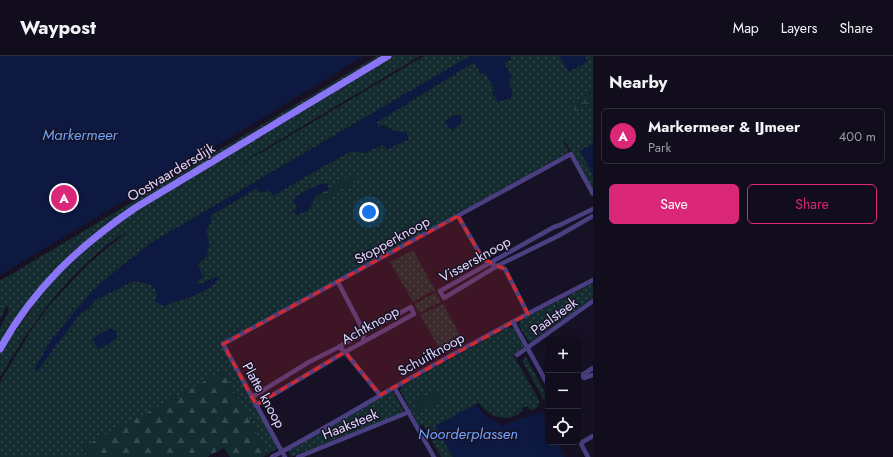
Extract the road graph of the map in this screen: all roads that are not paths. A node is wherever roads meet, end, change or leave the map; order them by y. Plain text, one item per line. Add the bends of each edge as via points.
1 (388, 56) edge
2 (593, 194) edge
3 (593, 209) edge
4 (458, 216) junction
5 (593, 216) edge
6 (490, 263) junction
7 (497, 266) junction
8 (593, 280) edge
9 (338, 282) junction
10 (593, 301) edge
11 (528, 314) junction
12 (513, 322) junction
13 (364, 332) junction
14 (363, 341) junction
15 (223, 344) joint
16 (339, 347) junction
17 (528, 348) junction
18 (0, 349) edge
19 (345, 352) junction
20 (517, 355) dead end
21 (593, 368) edge
22 (593, 375) edge
23 (545, 379) edge
24 (394, 387) junction
25 (380, 395) junction
26 (252, 398) junction
27 (256, 405) junction
28 (409, 412) junction
29 (593, 436) edge
30 (581, 443) joint
31 (282, 452) junction
32 (272, 457) edge
33 (285, 457) edge
34 (298, 457) edge
35 (434, 457) edge
36 (588, 457) edge

1 - 18 main road, Oostvaardersdijk via 108,226 68,260 45,284
2 - 4 street, Stopperknoop via 571,154
3 - 6 street, Vissersknoop via 554,227
4 - 6 street via 483,259
4 - 9 street, Stopperknoop
5 - 7 street, Vissersknoop
6 - 7 street
6 - 7 street, Vissersknoop via 440,291 444,298
7 - 11 street via 505,269
8 - 11 street, Schuifknoop
9 - 13 street
9 - 15 street, Stopperknoop
10 - 17 street, Paalsteek
11 - 12 street, Schuifknoop
12 - 17 street
12 - 24 street, Schuifknoop
13 - 14 street
13 - 14 street, Achtknoop via 411,307 414,314
13 - 16 street, Achtknoop
14 - 19 street, Achtknoop
15 - 26 street, Platte knoop
16 - 19 street
16 - 26 street, Achtknoop via 309,362
17 - 20 street, Paalsteek
17 - 23 street
19 - 25 street
19 - 27 street, Achtknoop
21 - 22 street via 582,375 584,378
24 - 25 street, Schuifknoop
24 - 28 street
25 - 31 street, Schuifknoop
26 - 27 street, Platte knoop
27 - 31 street, Platte knoop
28 - 34 street, Haaksteek
28 - 35 street
29 - 30 street
30 - 36 street
31 - 32 street, Schuifknoop
31 - 33 street, Platte knoop

